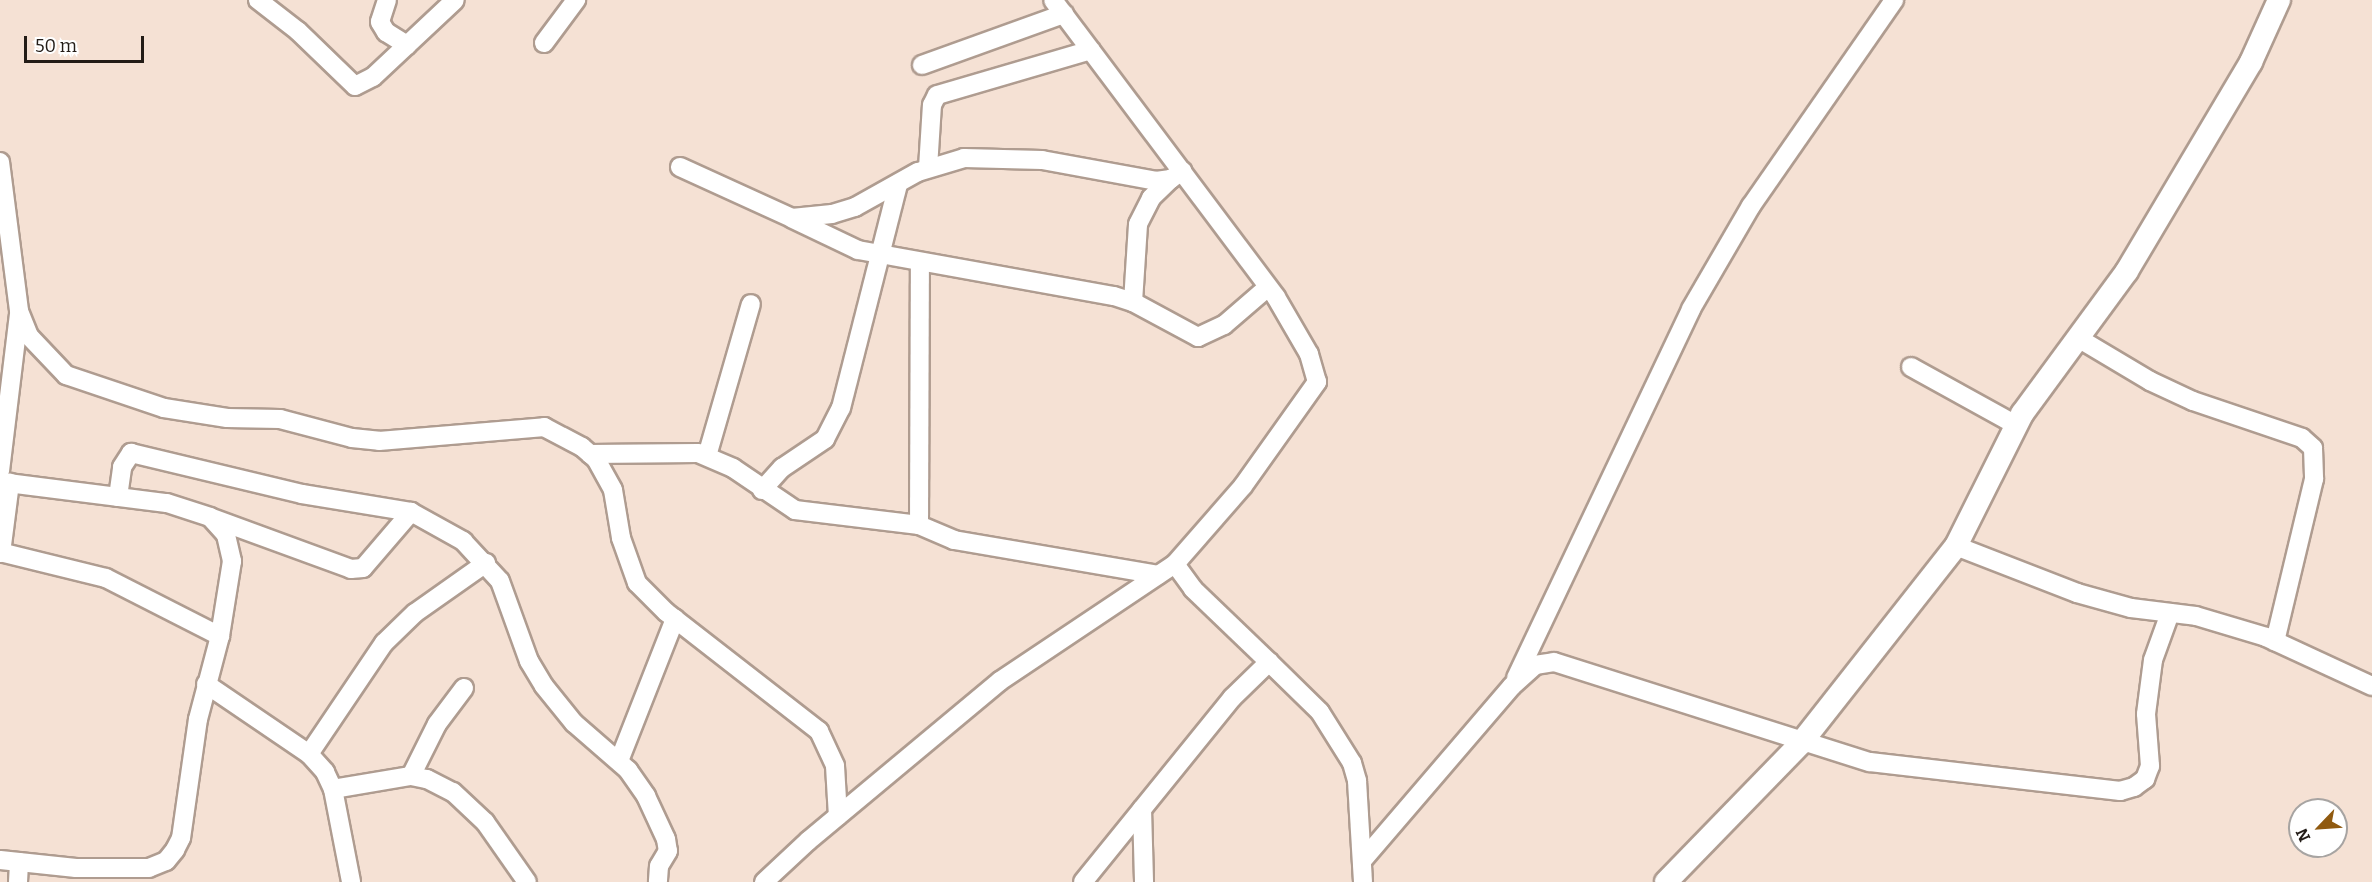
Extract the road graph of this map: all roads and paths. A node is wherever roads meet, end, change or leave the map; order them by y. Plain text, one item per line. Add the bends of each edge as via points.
1 (258, 0) edge
2 (387, 0) edge
3 (455, 0) edge
4 (576, 0) edge
5 (1894, 0) edge
6 (2279, 0) edge
7 (1058, 7) edge
8 (544, 43) dead end
9 (407, 45) junction
10 (1091, 50) junction
11 (922, 65) dead end
12 (0, 162) edge
13 (680, 167) dead end
14 (928, 168) junction
15 (1176, 175) junction
16 (898, 184) junction
17 (792, 218) junction
18 (6, 242) edge
19 (879, 255) junction
20 (920, 262) junction
21 (1268, 287) junction
22 (12, 298) edge
23 (1133, 302) junction
24 (751, 304) dead end
25 (2078, 338) junction
26 (1911, 367) dead end
27 (4, 396) edge
28 (2016, 425) junction
29 (590, 454) junction
30 (707, 456) junction
31 (3, 479) edge
32 (762, 490) junction
33 (118, 497) junction
34 (411, 512) junction
35 (210, 517) junction
36 (919, 525) junction
37 (1956, 546) junction
38 (1, 553) edge
39 (486, 563) junction
40 (1175, 564) junction
41 (1158, 575) junction
42 (2170, 613) junction
43 (675, 619) junction
44 (220, 636) junction
45 (2275, 641) junction
46 (1269, 662) junction
47 (206, 684) junction
48 (1512, 686) junction
49 (2372, 686) edge
50 (464, 688) dead end
51 (1801, 743) junction
52 (309, 754) junction
53 (619, 761) junction
54 (411, 776) junction
55 (333, 789) junction
56 (1142, 809) junction
57 (838, 816) junction
58 (0, 860) edge
59 (1362, 861) junction
60 (19, 862) junction
61 (76, 875) edge
62 (152, 875) edge
63 (18, 882) edge
64 (351, 882) edge
65 (527, 882) edge
66 (658, 882) edge
67 (764, 882) edge
68 (1083, 882) edge
69 (1144, 882) edge
70 (1363, 882) edge
71 (1666, 882) edge

1 - 9 street via 298,31 355,86 373,77
2 - 9 street via 380,22 386,32
3 - 9 street
4 - 8 street
5 - 48 street via 1751,206 1690,309
6 - 25 street via 2251,62 2133,261
7 - 10 street
7 - 11 street
10 - 14 street via 937,95 932,105
10 - 15 street
12 - 18 street
13 - 17 street
14 - 15 street via 963,158 1015,157 1144,180
14 - 16 street
15 - 21 street
15 - 23 street via 1151,198 1138,224
16 - 17 street via 832,214
16 - 19 street
17 - 19 street via 839,244
18 - 22 street
19 - 20 street
19 - 32 street via 841,408 832,427 825,439 782,468
20 - 23 street via 1023,278
20 - 36 street
21 - 23 street via 1224,325 1198,338
21 - 40 street via 1298,333 1317,382 1243,486
22 - 27 street
22 - 29 street via 29,336 66,375 164,408 227,418 280,419 379,441 544,427
24 - 30 street
25 - 28 street
25 - 45 street via 2150,381 2193,401 2302,438 2313,448 2314,479
26 - 28 street
27 - 31 street
28 - 37 street
29 - 30 street
29 - 43 street via 613,490 621,538 637,583
30 - 32 street via 733,468
31 - 33 street
31 - 38 street
32 - 36 street via 795,510
33 - 34 street via 122,467 131,453 302,494
33 - 35 street via 167,503
34 - 35 street via 363,568 351,569
34 - 39 street via 463,542
35 - 44 street via 226,535 231,561
36 - 41 street via 954,540
37 - 42 street via 2077,593 2132,608
37 - 51 street
38 - 44 street via 106,578
39 - 52 street via 415,613 391,636
39 - 53 street via 510,602 529,661 544,686 574,723
40 - 41 street
40 - 46 street via 1193,589
41 - 57 street via 1000,681
42 - 45 street via 2196,616
42 - 51 street via 2152,660 2146,714 2150,766 2145,778 2134,787 2120,791 1870,762
43 - 53 street
43 - 57 street via 819,731 835,766
44 - 47 street
45 - 49 street
46 - 56 street via 1232,698
46 - 59 street via 1320,712 1352,763 1357,781
47 - 52 street
47 - 62 street via 181,838
48 - 51 street via 1534,666 1554,662
48 - 59 street
50 - 54 street via 437,724
51 - 71 street
52 - 55 street
53 - 66 street via 646,796 666,839 668,851 659,866
54 - 55 street
54 - 65 street via 453,792 485,822
55 - 64 street
56 - 68 street
56 - 69 street
57 - 67 street
58 - 60 street
59 - 70 street
60 - 61 street
60 - 63 street
61 - 62 street

